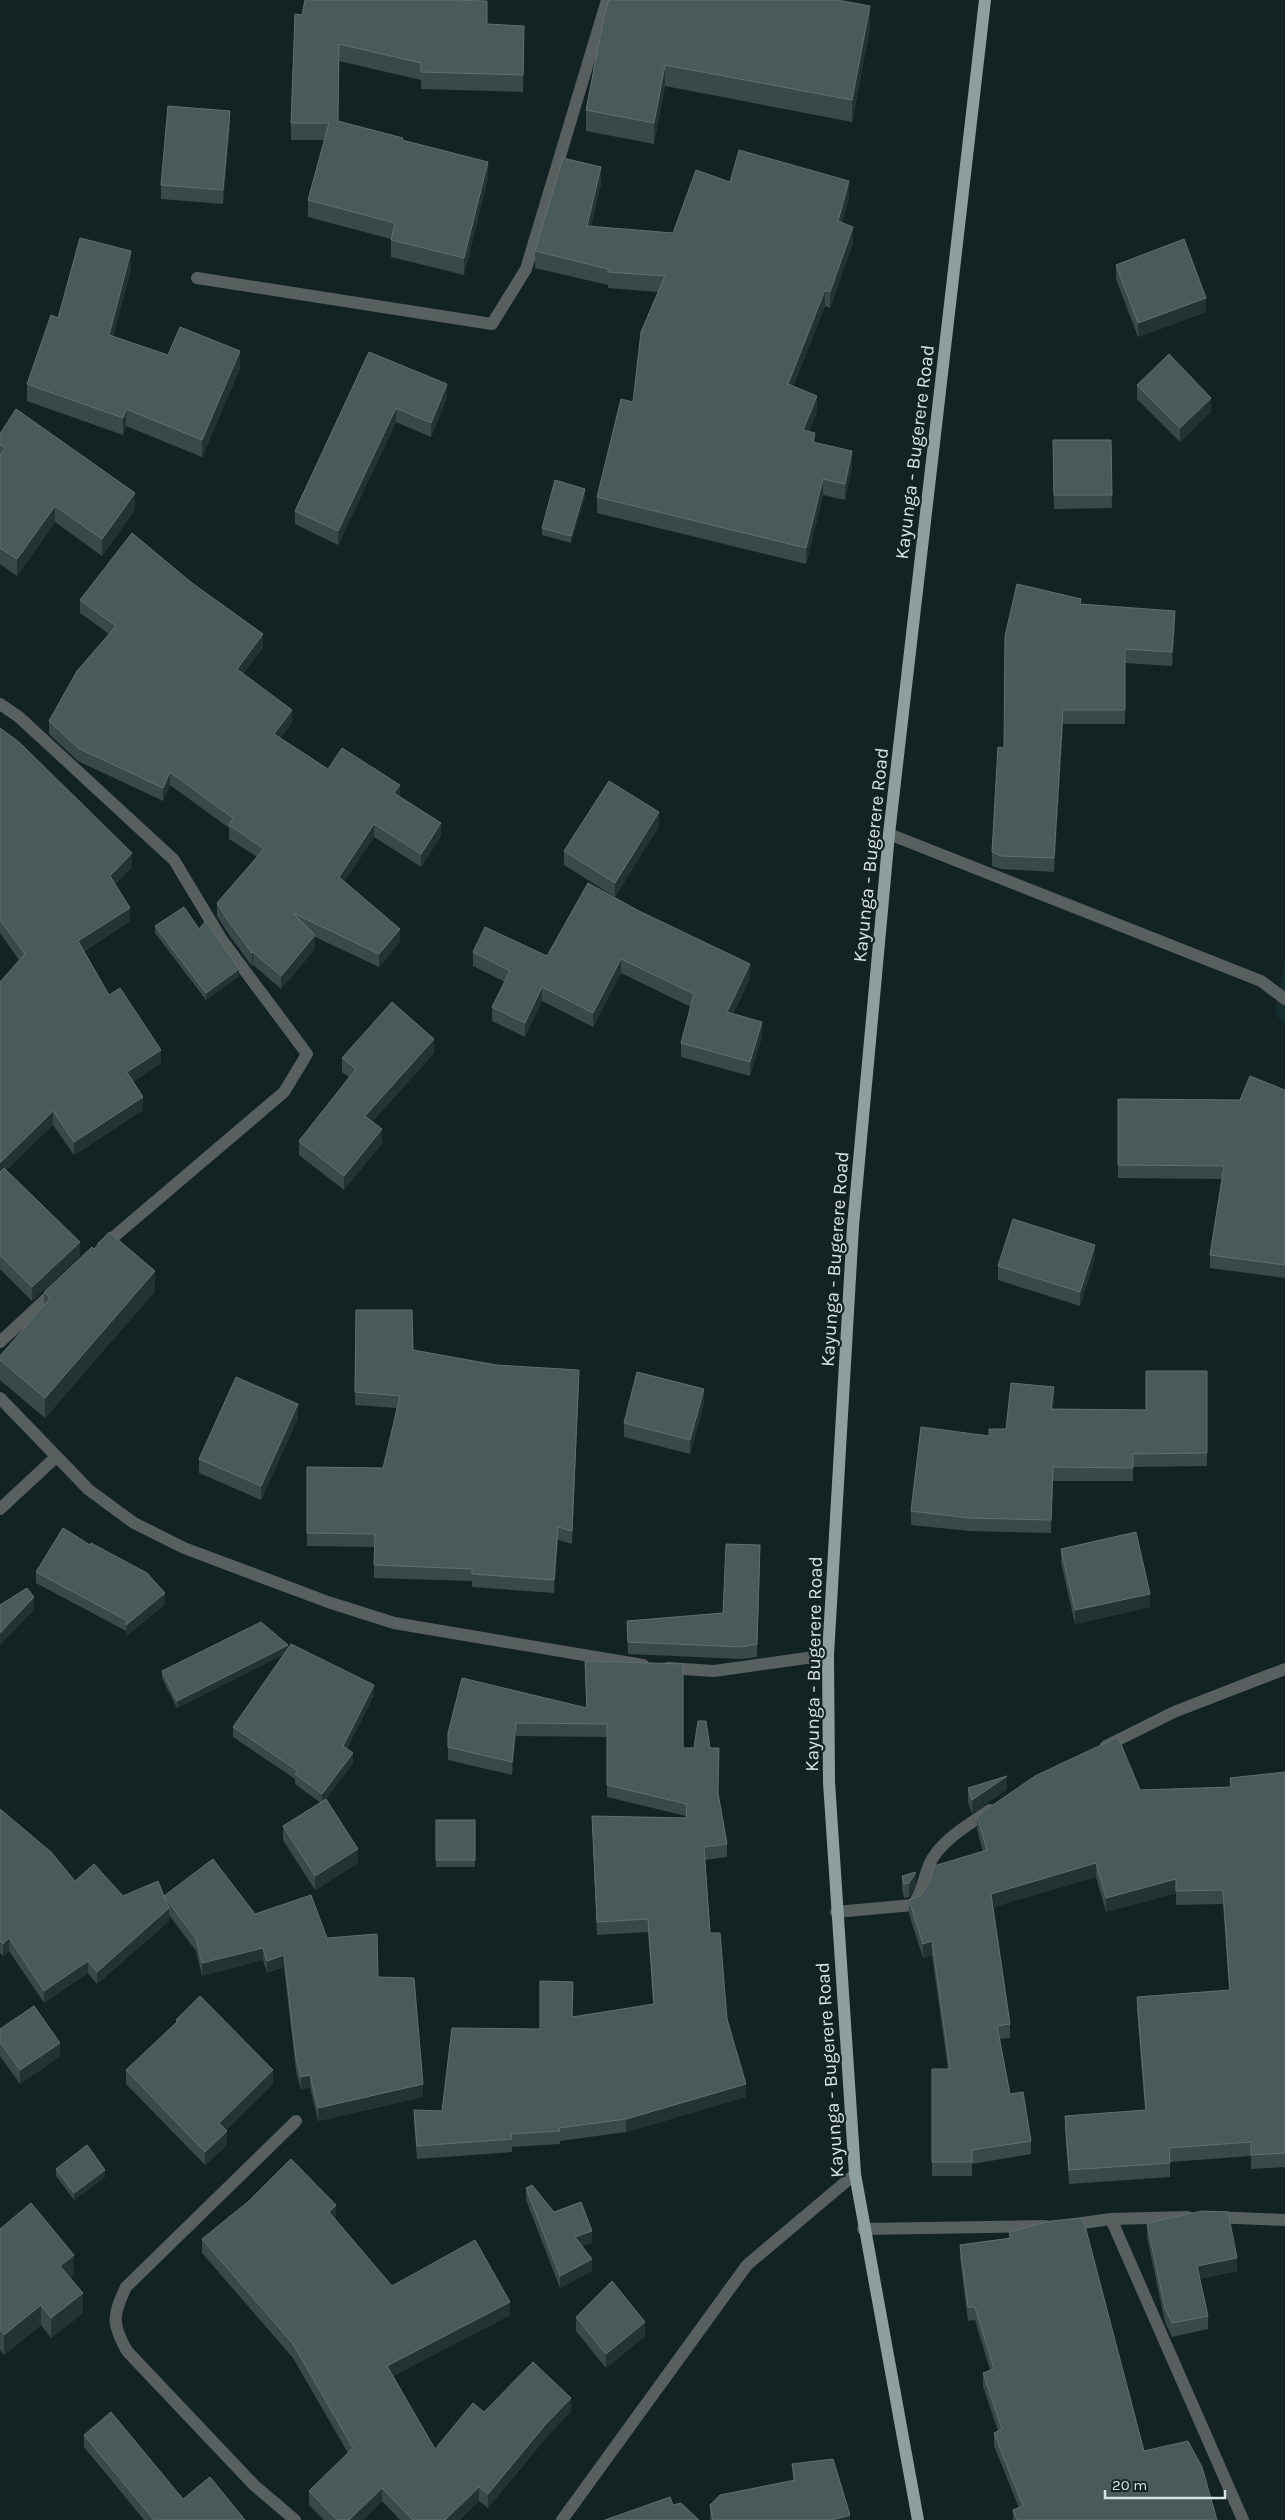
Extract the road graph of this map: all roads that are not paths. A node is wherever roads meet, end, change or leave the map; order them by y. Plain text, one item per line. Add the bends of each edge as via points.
1 (607, 0) edge
2 (985, 0) edge
3 (196, 278) dead end
4 (0, 704) edge
5 (889, 834) junction
6 (1285, 999) edge
7 (93, 1255) edge
8 (65, 1282) edge
9 (0, 1342) edge
10 (0, 1398) edge
11 (56, 1456) junction
12 (0, 1510) edge
13 (828, 1654) junction
14 (1285, 1669) edge
15 (1094, 1752) edge
16 (1000, 1803) edge
17 (836, 1912) junction
18 (296, 2121) dead end
19 (855, 2174) junction
20 (1111, 2219) junction
21 (1285, 2220) edge
22 (863, 2229) junction
23 (295, 2520) edge
24 (562, 2520) edge
25 (918, 2520) edge
26 (1243, 2520) edge

1 - 3 street via 526,269 492,324
2 - 5 main road, Kayunga - Bugerere Road
4 - 7 street via 19,717 174,860 222,940 307,1054 284,1092
5 - 6 street via 1261,981
5 - 13 main road, Kayunga - Bugerere Road via 853,1226
8 - 9 street
10 - 11 street
11 - 12 street
11 - 13 street via 89,1490 134,1524 184,1548 328,1602 394,1622 654,1667 714,1671
13 - 17 main road, Kayunga - Bugerere Road via 829,1782
14 - 15 street via 1174,1712
16 - 17 street via 945,1842 929,1865 923,1891 913,1905
17 - 19 main road, Kayunga - Bugerere Road
18 - 23 street via 126,2287 114,2312 116,2332 127,2351 254,2485
19 - 22 main road, Kayunga - Bugerere Road
19 - 24 street via 747,2265
20 - 21 street via 1201,2217
20 - 22 street via 1056,2226
20 - 26 street
22 - 25 main road, Kayunga - Bugerere Road

